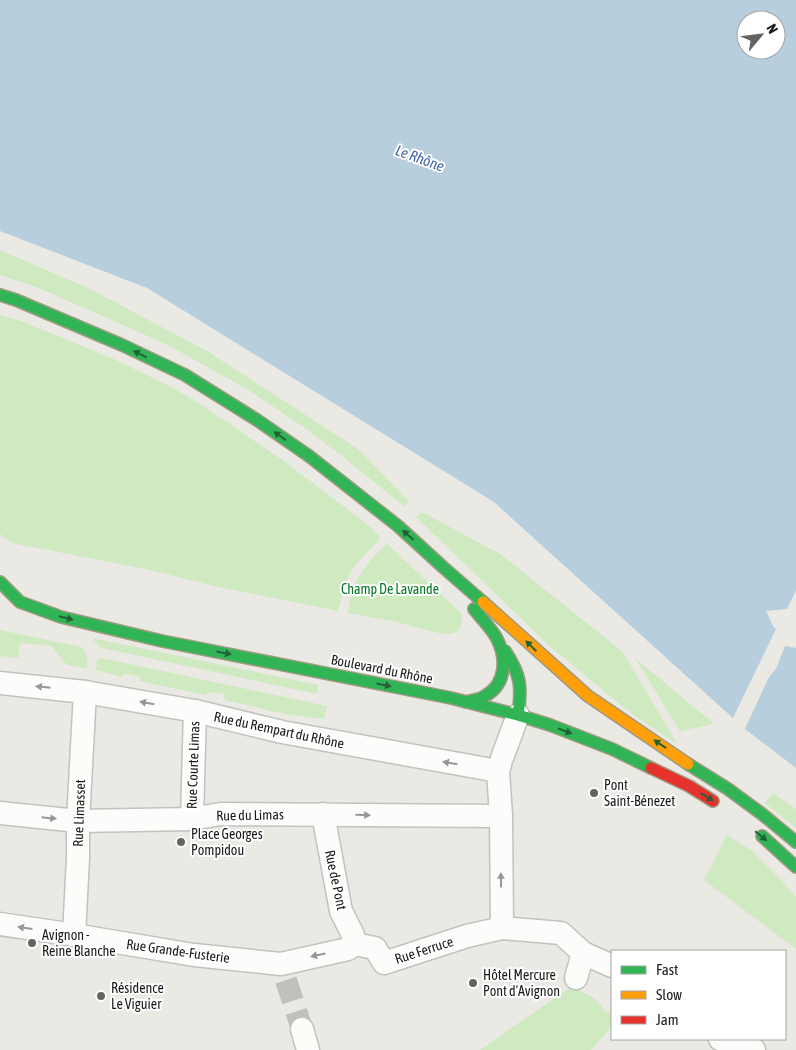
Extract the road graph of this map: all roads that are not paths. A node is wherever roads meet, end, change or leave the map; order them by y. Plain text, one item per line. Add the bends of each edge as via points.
1 (0, 295) edge
2 (444, 568) junction
3 (0, 582) edge
4 (496, 639) junction
5 (0, 683) edge
6 (85, 692) junction
7 (466, 702) junction
8 (194, 711) junction
9 (518, 715) junction
10 (500, 765) junction
11 (725, 808) dead end
12 (0, 813) edge
13 (323, 814) junction
14 (501, 816) junction
15 (192, 819) junction
16 (78, 821) junction
17 (756, 832) dead end
18 (796, 842) edge
19 (794, 866) edge
20 (0, 924) edge
21 (502, 928) junction
22 (74, 935) junction
23 (354, 944) junction
24 (575, 946) junction
25 (611, 965) edge
26 (576, 978) dead end
27 (723, 1040) edge
28 (754, 1050) edge

2 -> 1 main road via 398,526 309,456 185,375 122,345
2 - 4 main road
18 -> 2 main road via 728,789 588,696
3 -> 7 main road, Boulevard du Rhône via 20,602 61,617 162,641
4 - 7 main road via 503,657 502,678 490,693
4 - 9 main road via 517,670 520,683
6 -> 5 street, Rue du Rempart du Rhône
8 -> 6 street, Rue du Rempart du Rhône
6 - 16 street, Rue Limasset
7 - 9 main road, Boulevard du Rhône
10 -> 8 street, Rue du Rempart du Rhône via 282,732
8 - 15 street, Rue Courte Limas
9 - 10 street
9 -> 11 main road, Boulevard du Rhône via 612,749 689,786
10 - 14 street
12 -> 16 street, Rue du Limas
13 -> 14 street, Rue du Limas
13 - 15 street, Rue du Limas via 220,814
13 - 23 street, Rue de Pont via 341,911
21 -> 14 street
15 - 16 street, Rue du Limas
16 - 22 street, Rue Limasset
17 -> 19 main road
22 -> 20 street, Rue Grande-Fusterie
21 - 23 street, Rue Ferruce via 384,963 375,948
21 - 24 street, Rue Ferruce via 561,933
23 -> 22 street, Rue Grande-Fusterie via 283,972
24 - 25 street, Rue Ferruce
24 - 26 street
27 - 28 street

